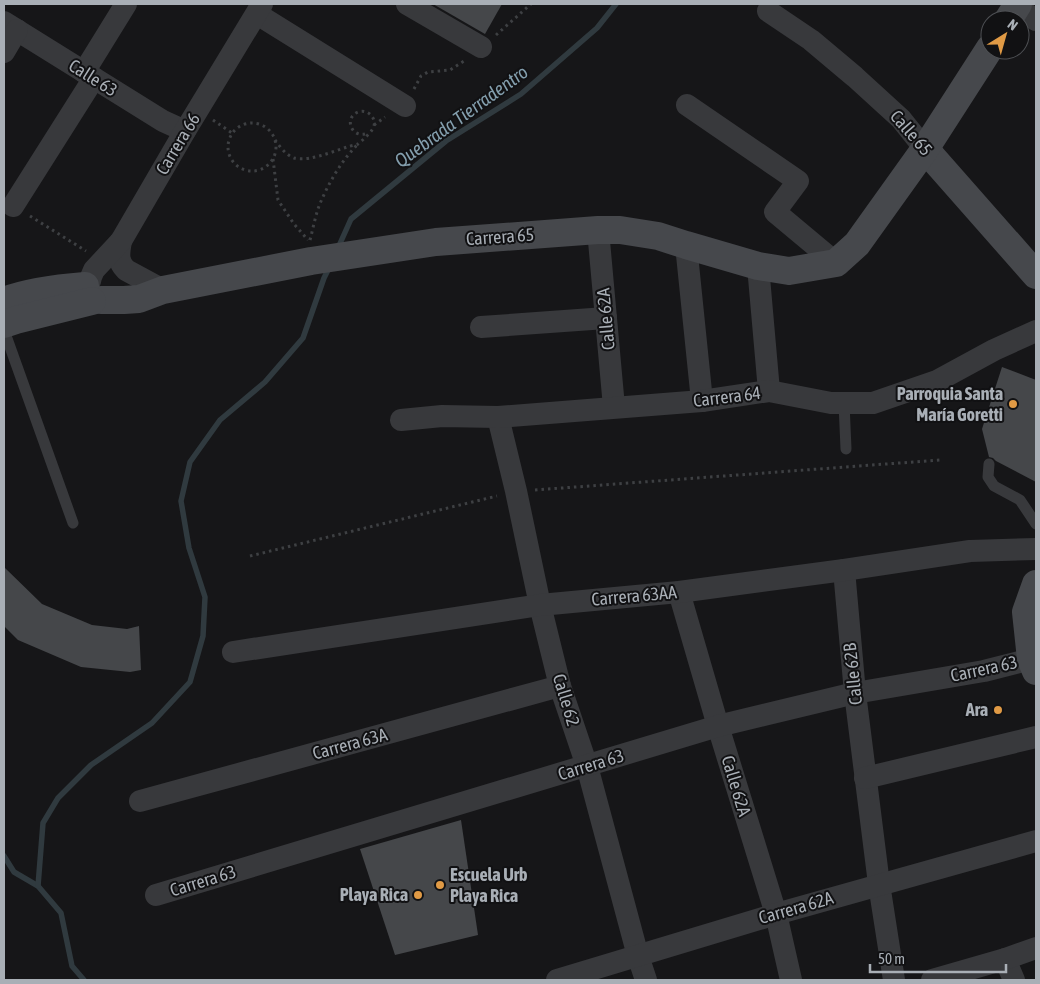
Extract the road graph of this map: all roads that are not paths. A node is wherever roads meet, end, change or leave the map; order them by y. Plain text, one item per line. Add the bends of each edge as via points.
1 (8, 4) edge
2 (126, 4) edge
3 (407, 4) edge
4 (260, 9) edge
5 (4, 10) edge
6 (768, 10) dead end
7 (10, 26) edge
8 (481, 47) road end
9 (4, 52) edge
10 (982, 60) edge
11 (89, 75) junction
12 (686, 105) dead end
13 (405, 106) road end
14 (184, 131) junction
15 (925, 149) junction
16 (13, 206) road end
17 (598, 230) junction
18 (121, 241) junction
19 (686, 245) junction
20 (836, 263) junction
21 (758, 266) junction
22 (1036, 275) edge
23 (95, 285) junction
24 (163, 290) junction
25 (4, 301) edge
26 (606, 318) junction
27 (4, 324) edge
28 (481, 327) dead end
29 (4, 330) edge
30 (1036, 331) edge
31 (769, 391) junction
32 (702, 401) junction
33 (844, 403) junction
34 (614, 407) junction
35 (498, 417) junction
36 (401, 420) dead end
37 (846, 449) dead end
38 (989, 464) dead end
39 (73, 523) dead end
40 (1036, 524) edge
41 (1036, 549) edge
42 (844, 570) junction
43 (1036, 584) edge
44 (679, 592) junction
45 (540, 605) junction
46 (234, 652) dead end
47 (1035, 664) edge
48 (560, 686) junction
49 (855, 693) junction
50 (718, 726) junction
51 (1036, 738) edge
52 (587, 766) junction
53 (866, 778) junction
54 (140, 801) dead end
55 (1036, 841) edge
56 (878, 884) junction
57 (156, 895) dead end
58 (776, 914) junction
59 (1036, 948) edge
60 (638, 956) junction
61 (1005, 959) junction
62 (557, 980) edge
63 (646, 980) edge
64 (791, 980) edge
65 (894, 980) edge
66 (932, 980) edge
67 (1014, 980) edge

1 - 5 street
2 - 11 street
3 - 8 street
4 - 13 street
4 - 14 street, Carrera 66
6 - 15 street, Calle 65 via 855,77 901,119
7 - 9 street
7 - 11 street, Calle 63
10 - 15 main road
11 - 14 street, Calle 63
11 - 16 street
12 - 20 street via 798,181 775,212
14 - 18 street, Carrera 66
15 - 20 main road via 857,244
15 - 22 main road, Calle 65
17 - 19 main road, Carrera 65 via 658,236
17 - 24 main road, Carrera 65 via 436,242 365,254 307,255
17 - 26 street, Calle 62A
18 - 23 street, Carrera 66
18 - 24 street via 121,265
19 - 21 main road, Carrera 65
19 - 32 street
20 - 21 main road, Carrera 65 via 789,272
21 - 31 street
23 - 24 main road, Carrera 65 via 124,300 139,299
23 - 25 main road via 29,294
23 - 27 main road
26 - 28 street
26 - 34 street, Calle 62A
29 - 39 lane
30 - 33 street, Carrera 64 via 937,381 873,403
31 - 32 street, Carrera 64
31 - 33 street, Carrera 64 via 831,404
32 - 34 street, Carrera 64
33 - 37 lane
34 - 35 street, Carrera 64
35 - 36 street, Carrera 64 via 442,416
35 - 45 street, Calle 62
38 - 40 lane via 988,476 994,486 1020,500
41 - 42 street, Carrera 63AA via 970,551
42 - 44 street, Carrera 63AA
42 - 49 street, Calle 62B
43 - 47 main road via 1026,612
44 - 45 street, Carrera 63AA
44 - 50 street, Calle 62A
45 - 46 street, Carrera 63AA
45 - 48 street, Calle 62
47 - 49 street, Carrera 63
48 - 52 street, Calle 62
48 - 54 street, Carrera 63A
49 - 50 street, Carrera 63
49 - 53 street, Calle 62B
50 - 52 street, Carrera 63
50 - 58 street, Calle 62A
51 - 53 street
52 - 57 street, Carrera 63
52 - 60 street, Calle 62
53 - 56 street, Calle 62B
55 - 56 street, Carrera 62A
56 - 58 street, Carrera 62A
56 - 65 street, Calle 62B
58 - 60 street, Carrera 62A
58 - 64 street, Calle 62A
59 - 61 street
60 - 62 street, Carrera 62A
60 - 63 street, Calle 62
61 - 66 street
61 - 67 street

